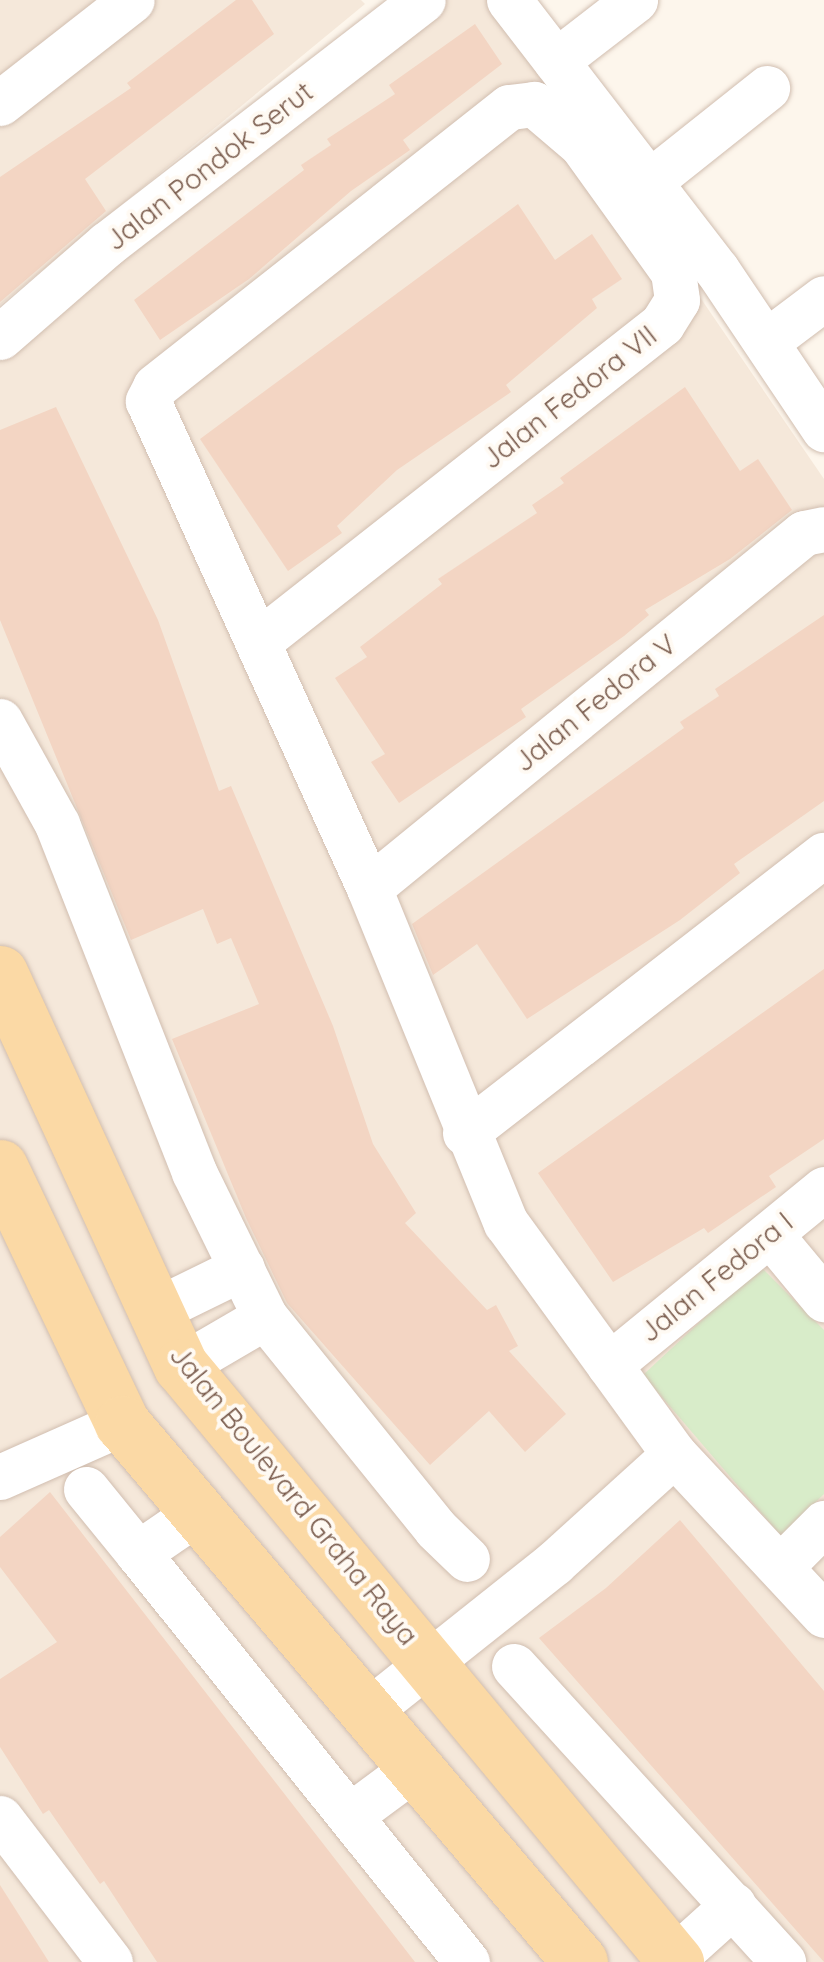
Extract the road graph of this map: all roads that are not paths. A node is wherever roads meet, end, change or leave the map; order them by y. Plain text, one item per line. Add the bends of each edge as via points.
1 (132, 0) edge
2 (422, 0) edge
3 (509, 0) edge
4 (635, 0) edge
5 (556, 60) junction
6 (771, 103) dead end
7 (0, 104) edge
8 (658, 194) junction
9 (824, 298) edge
10 (0, 337) edge
11 (767, 341) junction
12 (824, 429) edge
13 (824, 530) edge
14 (259, 642) junction
15 (1, 727) edge
16 (824, 855) edge
17 (369, 888) junction
18 (0, 973) edge
19 (465, 1133) junction
20 (0, 1167) edge
21 (824, 1189) edge
22 (770, 1234) junction
23 (242, 1268) junction
24 (824, 1299) edge
25 (152, 1312) junction
26 (265, 1317) junction
27 (608, 1365) junction
28 (181, 1366) junction
29 (122, 1424) junction
30 (674, 1454) junction
31 (0, 1478) edge
32 (86, 1489) dead end
33 (195, 1514) junction
34 (824, 1523) edge
35 (138, 1553) junction
36 (468, 1559) dead end
37 (781, 1566) junction
38 (824, 1615) edge
39 (430, 1661) junction
40 (514, 1666) dead end
41 (368, 1711) junction
42 (414, 1768) junction
43 (352, 1814) junction
44 (2, 1827) edge
45 (692, 1870) junction
46 (733, 1905) junction
47 (634, 1917) junction
48 (674, 1960) edge
49 (110, 1962) edge
50 (467, 1962) edge
51 (580, 1962) edge
52 (783, 1962) edge

1 - 7 street
2 - 10 street, Jalan Pondok Serut via 107,244
3 - 5 street
4 - 5 street
5 - 8 street
6 - 8 street
8 - 11 street
9 - 11 street
11 - 12 street
13 - 17 street, Jalan Fedora V via 804,532
14 - 14 street, Jalan Fedora VII via 148,401 155,387 509,107 534,104 581,144 672,272 677,300 662,324
14 - 17 street
15 - 23 street via 57,824 194,1172
16 - 19 street
17 - 19 street
18 - 25 main road, Jalan Boulevard Graha Raya
19 - 27 street via 506,1223
20 - 29 main road
21 - 22 street, Jalan Fedora I
22 - 24 street
22 - 27 street, Jalan Fedora I
23 - 25 street
23 - 26 street
25 - 28 main road, Jalan Boulevard Graha Raya
26 - 28 street
26 - 36 street via 436,1529
27 - 30 street
28 - 39 main road, Jalan Boulevard Graha Raya
29 - 31 street
29 - 33 main road
30 - 37 street
30 - 39 street via 569,1551
32 - 35 street
33 - 35 street
33 - 41 main road
34 - 37 street
35 - 43 street
37 - 38 street
39 - 41 street
39 - 47 main road, Jalan Boulevard Graha Raya
40 - 45 street
41 - 42 main road
42 - 43 street
42 - 51 main road
43 - 50 street
44 - 49 street
45 - 46 street
45 - 47 street
46 - 48 street
46 - 52 street
47 - 48 main road, Jalan Boulevard Graha Raya

